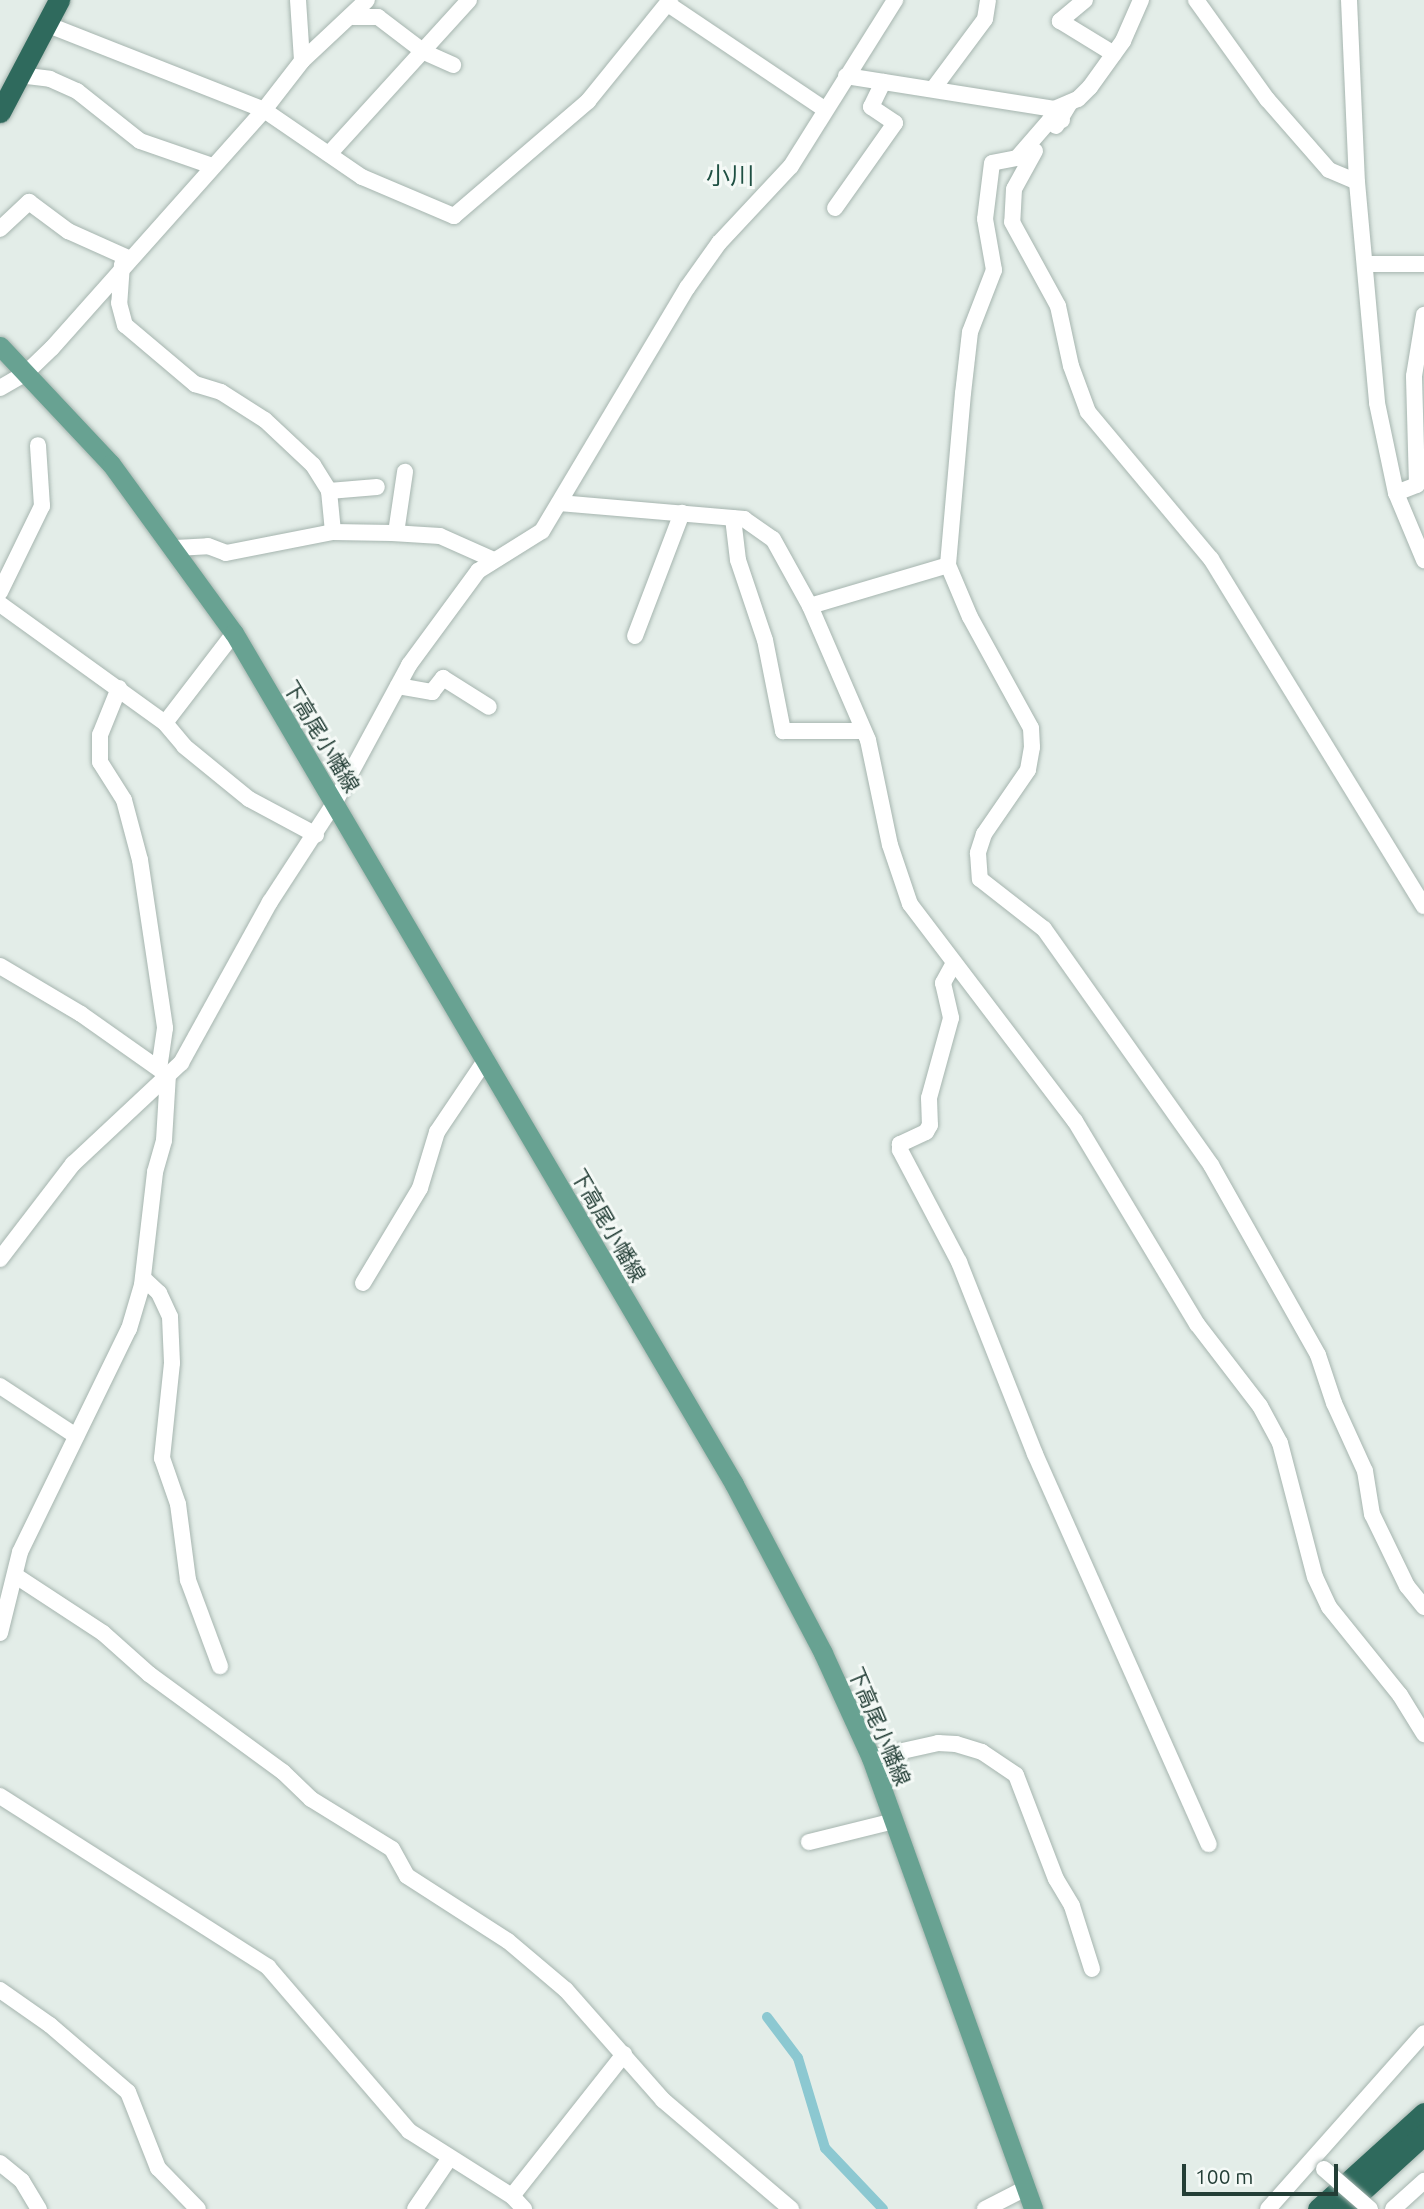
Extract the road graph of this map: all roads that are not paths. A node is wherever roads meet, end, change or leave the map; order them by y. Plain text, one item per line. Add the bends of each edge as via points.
1 (59, 0) edge
2 (298, 0) edge
3 (367, 0) edge
4 (469, 0) edge
5 (895, 0) edge
6 (988, 0) edge
7 (1085, 0) edge
8 (1141, 0) edge
9 (1196, 0) edge
10 (1349, 0) edge
11 (669, 2) edge
12 (353, 17) junction
13 (46, 24) junction
14 (424, 52) junction
15 (1114, 54) junction
16 (302, 61) junction
17 (453, 65) dead end
18 (19, 75) junction
19 (846, 76) junction
20 (883, 82) junction
21 (933, 89) junction
22 (1070, 103) junction
23 (824, 109) junction
24 (264, 110) junction
25 (0, 112) edge
26 (1062, 120) junction
27 (329, 154) junction
28 (212, 166) junction
29 (1357, 181) junction
30 (835, 208) dead end
31 (0, 229) edge
32 (125, 261) junction
33 (1365, 264) junction
34 (1424, 264) edge
35 (1424, 315) edge
36 (0, 346) edge
37 (26, 373) junction
38 (0, 388) edge
39 (38, 445) dead end
40 (405, 472) dead end
41 (377, 487) dead end
42 (329, 492) junction
43 (1396, 493) junction
44 (559, 503) junction
45 (682, 513) junction
46 (733, 518) junction
47 (333, 532) junction
48 (396, 533) junction
49 (175, 548) junction
50 (1424, 560) edge
51 (494, 561) junction
52 (948, 565) junction
53 (0, 592) edge
54 (0, 604) edge
55 (810, 606) junction
56 (234, 633) junction
57 (635, 636) dead end
58 (398, 686) junction
59 (119, 688) junction
60 (489, 707) dead end
61 (165, 723) junction
62 (863, 731) junction
63 (335, 802) junction
64 (316, 835) junction
65 (1424, 906) edge
66 (954, 963) junction
67 (0, 966) edge
68 (486, 1059) junction
69 (164, 1072) junction
70 (0, 1259) edge
71 (143, 1278) junction
72 (363, 1283) dead end
73 (0, 1386) edge
74 (76, 1436) junction
75 (16, 1576) junction
76 (1424, 1607) edge
77 (0, 1633) edge
78 (219, 1666) dead end
79 (1424, 1734) edge
80 (871, 1758) junction
81 (0, 1796) edge
82 (894, 1821) junction
83 (809, 1842) dead end
84 (1209, 1844) dead end
85 (1091, 1969) dead end
86 (0, 1990) edge
87 (1424, 2033) edge
88 (624, 2054) junction
89 (1424, 2113) edge
90 (1424, 2134) edge
91 (449, 2159) junction
92 (1319, 2164) junction
93 (2, 2171) edge
94 (1424, 2180) edge
95 (1026, 2188) junction
96 (512, 2196) junction
97 (39, 2209) edge
98 (198, 2209) edge
99 (415, 2209) edge
100 (523, 2209) edge
101 (791, 2209) edge
102 (985, 2209) edge
103 (1033, 2209) edge
104 (1268, 2209) edge
105 (1318, 2209) edge
106 (1342, 2209) edge
107 (1370, 2209) edge
108 (1393, 2209) edge

1 - 13 highway
2 - 16 street
3 - 12 street
4 - 14 street
5 - 19 street
6 - 21 street via 985,19
7 - 15 street via 1060,21
8 - 15 street
9 - 29 street via 1267,99 1329,170
10 - 29 street
11 - 23 street
11 - 27 street via 588,100 454,216 362,177
12 - 14 street via 379,17
12 - 16 street
13 - 18 highway
13 - 24 street
14 - 17 street
14 - 27 street
15 - 22 street via 1084,94
16 - 24 street
18 - 25 highway
18 - 28 street via 50,79 77,91 140,141
19 - 20 street
19 - 23 street
20 - 21 street
20 - 30 street via 871,107 895,123
21 - 22 street via 1041,109
22 - 26 street
23 - 44 street via 791,166 751,205 687,288
24 - 27 street
24 - 28 street
26 - 52 street via 1050,120 1017,158 992,163 985,219 994,270 970,332
26 - 65 street via 1024,164 1014,189 1012,222 1058,306 1081,397 1097,425 1211,559
28 - 32 street
29 - 33 street
31 - 32 street via 29,202 68,231
32 - 37 street
32 - 42 street via 119,303 125,325 195,384 221,392 265,420 313,464
33 - 34 street
33 - 43 street via 1375,392
35 - 43 street via 1413,383 1418,485
36 - 37 main road, 下高尾小幡線
37 - 38 street
37 - 49 main road, 下高尾小幡線 via 111,464
39 - 53 street via 41,506
40 - 48 street
41 - 42 street
42 - 47 street
43 - 50 street
44 - 45 street
44 - 51 street via 542,531
45 - 46 street
45 - 57 street
46 - 55 street via 744,519 773,539
46 - 62 street via 738,560 765,640 783,731
47 - 48 street
47 - 49 street via 226,553 208,546
48 - 51 street via 439,536
49 - 56 main road, 下高尾小幡線
51 - 58 street via 478,571
52 - 55 street
52 - 76 street via 970,617 1031,728 1028,770 984,834 977,865 980,879 1044,929 1210,1165 1318,1355 1365,1471 1371,1514 1401,1574
54 - 59 street
55 - 62 street
56 - 61 street
56 - 63 main road, 下高尾小幡線
58 - 60 street via 432,692 443,678
58 - 63 street
59 - 61 street
59 - 69 street via 100,735 100,762 124,800 140,860 165,1028
61 - 64 street via 184,746 249,799
62 - 66 street via 878,777 899,878 910,904
63 - 64 street
63 - 68 main road, 下高尾小幡線
64 - 69 street via 270,902 195,1041
66 - 79 street via 1075,1121 1197,1324 1260,1406 1280,1443 1315,1577 1329,1607 1400,1695
66 - 84 street via 943,983 951,1018 929,1098 930,1125 926,1132 901,1144 900,1150 959,1262 1045,1478
67 - 69 street
68 - 72 street via 437,1132 420,1188
68 - 80 main road, 下高尾小幡線 via 734,1484 838,1683
69 - 70 street via 73,1164
69 - 71 street via 164,1140 155,1172
71 - 74 street via 129,1329
71 - 78 street via 159,1293 170,1317 172,1363 162,1458 178,1504 188,1580
73 - 74 street
74 - 75 street via 20,1552
75 - 77 street
75 - 88 street via 103,1633 190,1705 282,1772 311,1800 392,1849 408,1876 508,1941 566,1990
80 - 82 main road, 下高尾小幡線
80 - 85 street via 938,1743 956,1744 982,1752 1016,1775 1056,1878 1072,1906
81 - 91 street via 268,1967 384,2106
82 - 83 street
82 - 95 main road, 下高尾小幡線
86 - 98 street via 50,2025 128,2092 158,2168
87 - 92 street
88 - 96 street
88 - 101 street via 663,2100
89 - 105 highway
90 - 106 highway
91 - 96 street
91 - 99 street
92 - 104 street
92 - 107 street, bridge
93 - 97 street via 22,2181
94 - 108 street
95 - 102 street
95 - 103 main road, 下高尾小幡線
96 - 100 street

